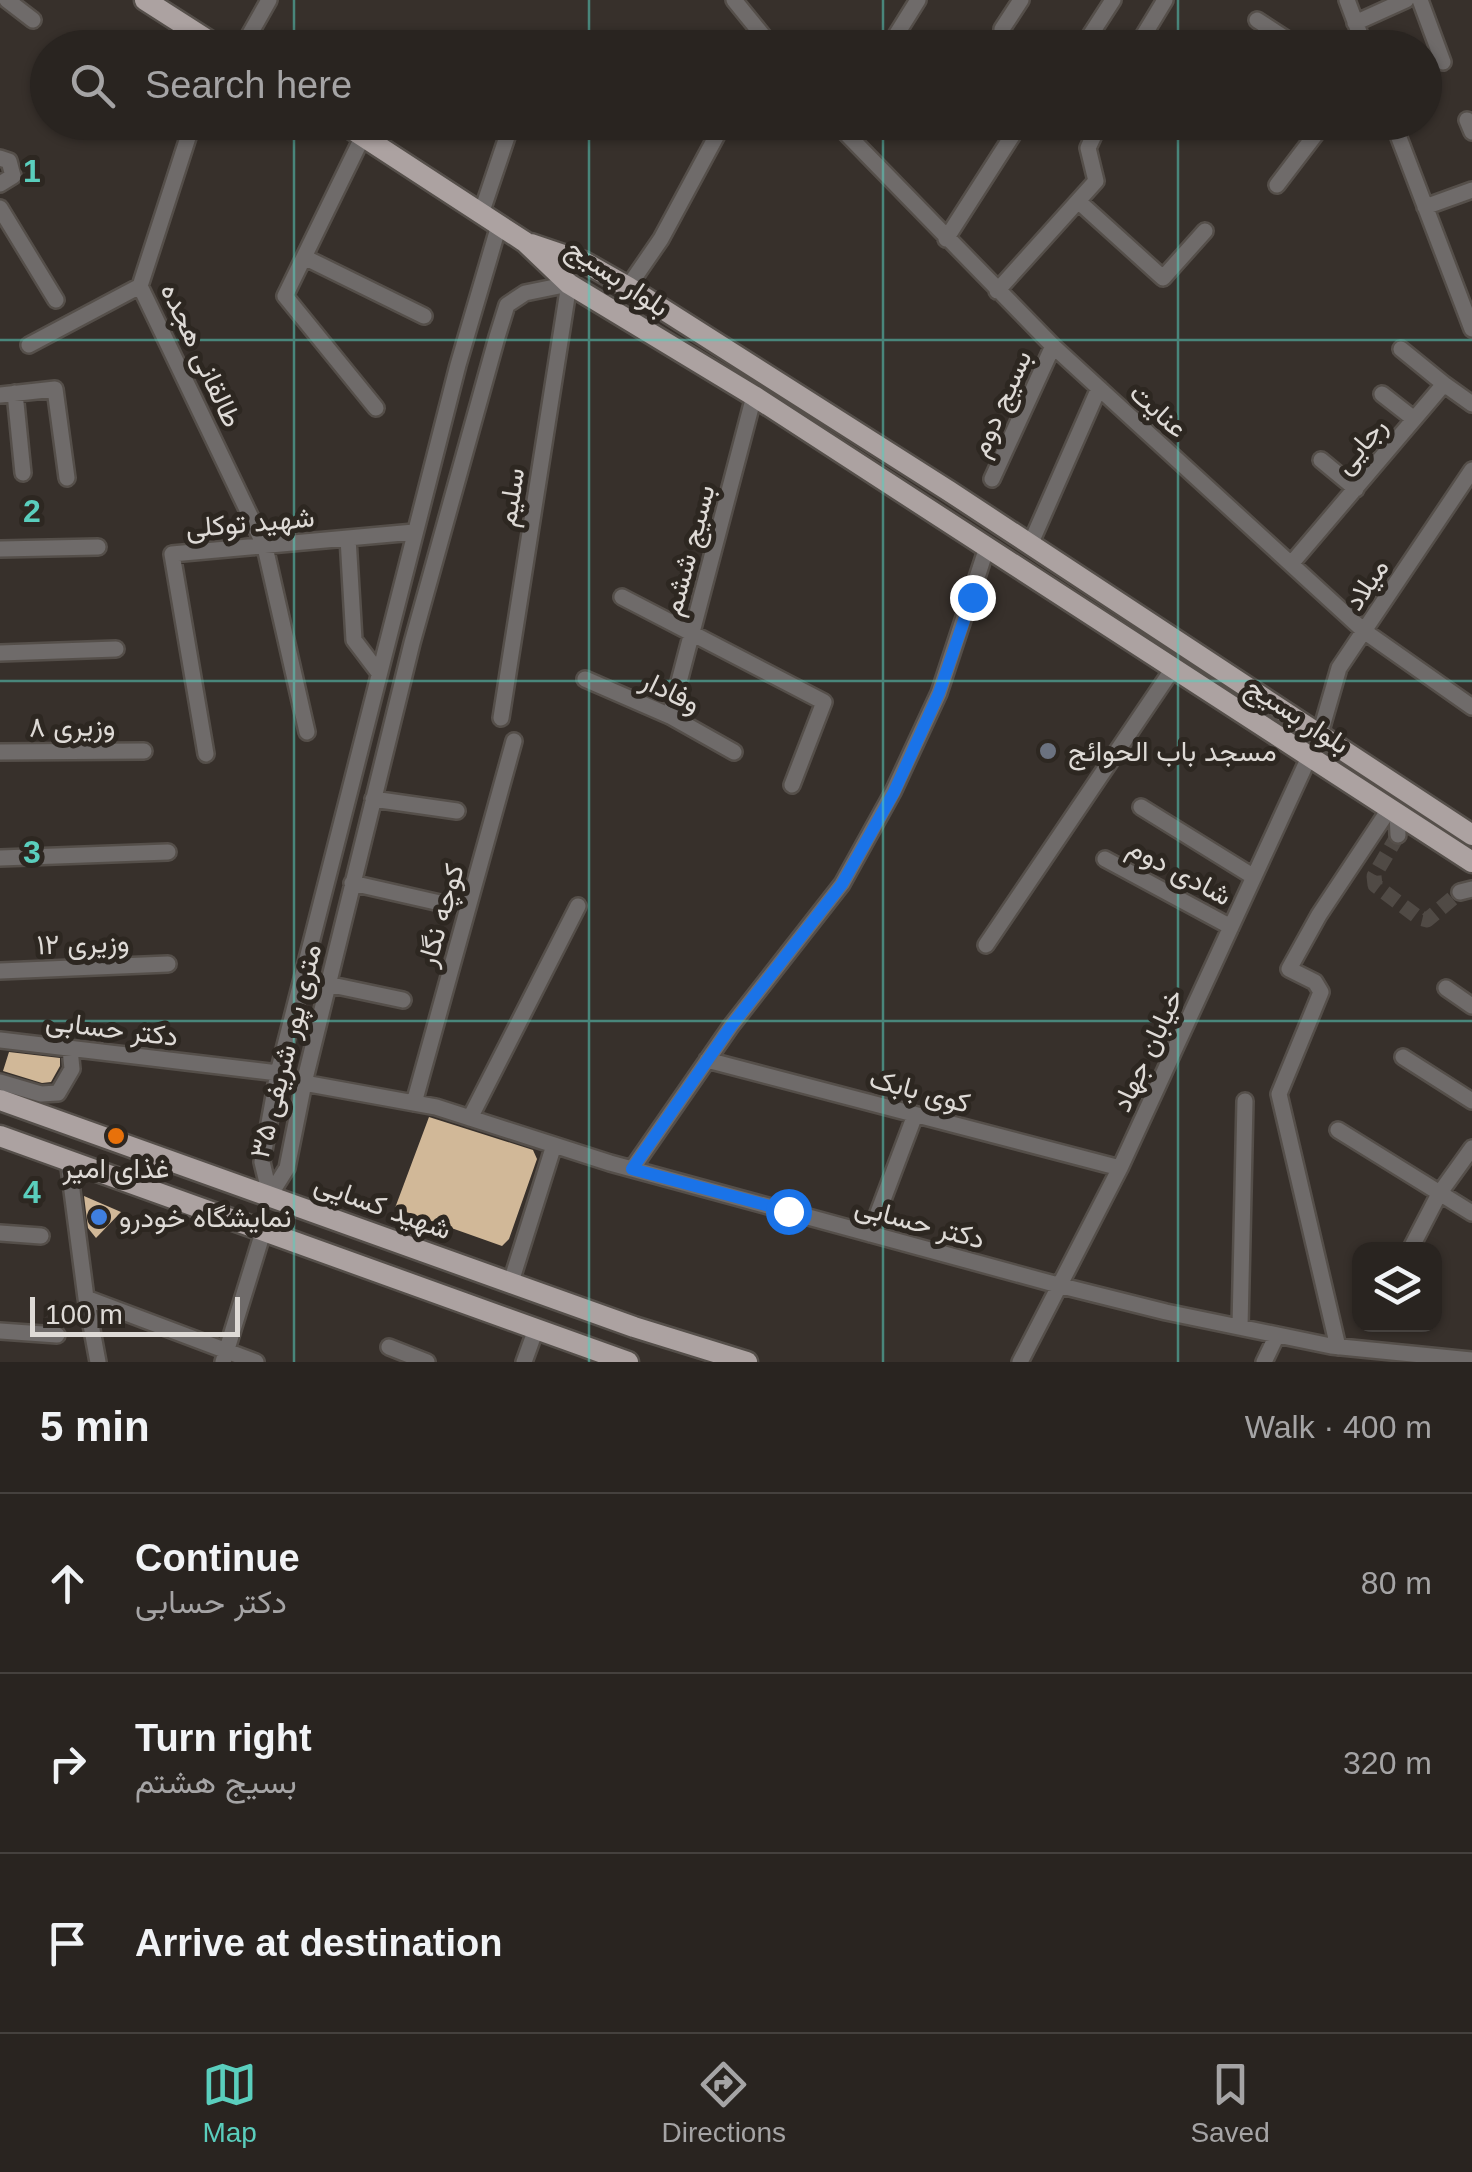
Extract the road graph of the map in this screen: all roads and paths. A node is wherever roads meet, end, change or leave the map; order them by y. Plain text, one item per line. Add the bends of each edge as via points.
1 (7, 0) edge
2 (145, 0) edge
3 (269, 0) edge
4 (734, 0) edge
5 (918, 0) edge
6 (1021, 0) edge
7 (1113, 0) edge
8 (1165, 0) edge
9 (1347, 0) edge
10 (1406, 0) edge
11 (1420, 0) edge
12 (33, 20) dead end
13 (1257, 20) dead end
14 (1356, 23) junction
15 (1002, 28) dead end
16 (192, 30) edge
17 (252, 30) edge
18 (758, 30) edge
19 (899, 30) edge
20 (1094, 30) edge
21 (1147, 30) edge
22 (1272, 30) edge
23 (1359, 30) edge
24 (1432, 30) edge
25 (1442, 57) edge
26 (1444, 62) dead end
27 (187, 140) edge
28 (348, 140) edge
29 (371, 140) edge
30 (508, 140) edge
31 (710, 140) edge
32 (852, 140) edge
33 (1009, 140) edge
34 (1092, 140) edge
35 (1312, 140) edge
36 (1401, 140) edge
37 (0, 158) edge
38 (0, 184) edge
39 (1277, 186) dead end
40 (1472, 190) edge
41 (1078, 201) junction
42 (1426, 207) junction
43 (0, 208) edge
44 (490, 220) junction
45 (1205, 231) dead end
46 (946, 238) junction
47 (525, 242) junction
48 (304, 257) junction
49 (569, 284) junction
50 (140, 286) junction
51 (628, 287) junction
52 (997, 292) junction
53 (56, 300) dead end
54 (424, 316) dead end
55 (469, 328) junction
56 (1472, 329) edge
57 (497, 336) junction
58 (28, 346) dead end
59 (1053, 346) junction
60 (1401, 349) dead end
61 (1444, 384) junction
62 (1099, 388) junction
63 (8, 394) edge
64 (1382, 394) dead end
65 (754, 396) junction
66 (1472, 404) edge
67 (376, 408) dead end
68 (1414, 420) junction
69 (1322, 460) dead end
70 (1472, 470) edge
71 (23, 473) dead end
72 (67, 478) dead end
73 (992, 480) dead end
74 (1356, 489) junction
75 (414, 532) junction
76 (348, 538) junction
77 (1030, 545) junction
78 (265, 546) junction
79 (98, 547) dead end
80 (987, 547) junction
81 (0, 549) edge
82 (1292, 564) junction
83 (622, 597) dead end
84 (1364, 631) junction
85 (691, 634) junction
86 (116, 649) dead end
87 (0, 653) edge
88 (1174, 667) junction
89 (378, 673) junction
90 (585, 678) dead end
91 (1472, 708) edge
92 (670, 716) junction
93 (501, 718) dead end
94 (308, 732) dead end
95 (1320, 734) junction
96 (514, 741) dead end
97 (144, 750) dead end
98 (0, 752) edge
99 (734, 752) dead end
100 (206, 754) dead end
101 (1310, 756) junction
102 (792, 786) dead end
103 (373, 799) junction
104 (1418, 799) junction
105 (1141, 807) dead end
106 (458, 811) dead end
107 (1398, 818) junction
108 (1472, 836) edge
109 (168, 852) dead end
110 (0, 858) edge
111 (1105, 859) dead end
112 (1472, 862) edge
113 (1254, 877) junction
114 (352, 883) junction
115 (440, 902) dead end
116 (578, 906) dead end
117 (1231, 927) junction
118 (986, 945) dead end
119 (168, 964) dead end
120 (0, 971) edge
121 (328, 984) junction
122 (1446, 988) dead end
123 (403, 1000) dead end
124 (1472, 1006) edge
125 (0, 1040) edge
126 (70, 1049) junction
127 (1403, 1057) dead end
128 (707, 1060) junction
129 (278, 1073) junction
130 (0, 1082) edge
131 (304, 1083) junction
132 (0, 1100) edge
133 (1245, 1101) dead end
134 (1472, 1101) edge
135 (414, 1103) junction
136 (915, 1115) junction
137 (470, 1118) junction
138 (1338, 1130) dead end
139 (0, 1136) edge
140 (554, 1145) junction
141 (1472, 1148) edge
142 (68, 1160) junction
143 (1120, 1168) junction
144 (632, 1169) junction
145 (1438, 1194) junction
146 (270, 1195) junction
147 (1472, 1213) edge
148 (264, 1229) junction
149 (0, 1233) edge
150 (870, 1234) junction
151 (41, 1236) dead end
152 (1414, 1242) edge
153 (511, 1282) junction
154 (1058, 1286) junction
155 (86, 1298) junction
156 (1240, 1327) junction
157 (536, 1329) junction
158 (0, 1331) edge
159 (57, 1334) dead end
160 (1277, 1335) junction
161 (1338, 1346) junction
162 (390, 1348) dead end
163 (224, 1356) edge
164 (1472, 1360) edge
165 (98, 1362) edge
166 (256, 1362) edge
167 (427, 1362) edge
168 (524, 1362) edge
169 (628, 1362) edge
170 (748, 1362) edge
171 (1020, 1362) edge
172 (1264, 1362) edge

1 - 12 street
2 - 16 main road
3 - 17 street
4 - 18 street
5 - 19 street
6 - 15 street
7 - 20 street
8 - 21 street
9 - 14 street
10 - 14 street
11 - 24 street
13 - 22 street
14 - 23 street
25 - 26 street
27 - 50 street, طالقانی هجده
28 - 48 street
29 - 44 main road
30 - 44 street, ۳۵ متری پور شریفی
31 - 51 street via 661,239
32 - 46 street, عنایت
33 - 46 street
34 - 41 street via 1096,181
35 - 39 street
36 - 42 street
37 - 38 street via 9,161 14,176
40 - 42 street
41 - 45 street via 1162,278
41 - 52 street
42 - 56 street
43 - 53 street
44 - 47 main road
44 - 55 street, ۳۵ متری پور شریفی
46 - 52 street, عنایت
47 - 49 main road, بلوار بسیج
47 - 51 main road, بلوار بسیج via 584,262
48 - 54 street
48 - 67 street via 285,296
49 - 57 street, ۳۵ متری پور شریفی via 525,293 508,305
49 - 65 main road, بلوار بسیج
49 - 93 street, سلیم
50 - 58 street
50 - 78 street, طالقانی هجده
51 - 77 main road, بلوار بسیج
52 - 59 street, عنایت
55 - 57 street
55 - 75 street, ۳۵ متری پور شریفی
57 - 103 street, ۳۵ متری پور شریفی
59 - 62 street, عنایت
59 - 73 street, بسيج دوم
60 - 61 street
61 - 66 street
61 - 68 street, رجایی
62 - 77 street
62 - 82 street, عنایت
63 - 71 street
63 - 72 street via 55,389
64 - 68 street
65 - 80 main road, بلوار بسیج
65 - 85 street, بسیج ششم
68 - 74 street, رجایی
69 - 74 street
70 - 84 street, میلاد
74 - 82 street, رجایی
75 - 76 street, شهید توکلی
75 - 89 street, ۳۵ متری پور شریفی
76 - 78 street, شهید توکلی
76 - 89 street via 354,640
77 - 95 main road, بلوار بسیج
78 - 94 street, طالقانی هجده
78 - 100 street, شهید توکلی via 172,554
79 - 81 street
80 - 88 main road, بلوار بسیج
80 - 128 street via 939,693 894,792 842,884
82 - 84 street, عنایت
83 - 85 street
84 - 91 street, عنایت
84 - 95 street, میلاد via 1339,668
85 - 92 street, بسیج ششم
85 - 102 street via 824,702
86 - 87 street
88 - 101 main road, بلوار بسیج
88 - 118 street
89 - 129 street, ۳۵ متری پور شریفی
90 - 92 street, وفادار
92 - 99 street, وفادار
95 - 101 main road
95 - 104 main road, بلوار بسیج
96 - 135 street, کوچه نگار
97 - 98 street, وزیری ۸
101 - 107 main road, بلوار بسیج
101 - 113 street, خیابان جهاد
103 - 106 street
103 - 114 street, ۳۵ متری پور شریفی
104 - 107 main road
104 - 108 main road, بلوار بسیج
105 - 113 street
107 - 112 main road, بلوار بسیج
107 - 161 street via 1319,915 1289,968 1321,992 1280,1094
109 - 110 street
111 - 117 street, شادی دوم
113 - 117 street, خیابان جهاد
114 - 115 street
114 - 121 street, ۳۵ متری پور شریفی
116 - 137 street
117 - 143 street, خیابان جهاد
119 - 120 street, وزيری ۱۲
121 - 123 street
121 - 131 street, ۳۵ متری پور شریفی
122 - 124 street
125 - 126 street, دکتر حسابی
126 - 129 street, دکتر حسابی
126 - 130 street via 72,1068 58,1094
127 - 134 street
128 - 136 street, کوی بابک
128 - 144 street
129 - 146 street, ۳۵ متری پور شریفی via 262,1162
131 - 135 street, دکتر حسابی
131 - 146 street, ۳۵ متری پور شریفی via 286,1168
132 - 146 main road, شهید کسایی
133 - 156 street
135 - 137 street, دکتر حسابی
136 - 143 street, کوی بابک
136 - 150 street
137 - 140 street, دکتر حسابی
138 - 145 street
139 - 142 main road
140 - 144 street, دکتر حسابی
140 - 153 street
141 - 145 street
142 - 148 main road
142 - 155 street
143 - 154 street, خیابان جهاد
144 - 150 street, دکتر حسابی
145 - 147 street
145 - 152 street
146 - 148 main road
146 - 153 main road, شهید کسایی
148 - 157 main road
148 - 163 street
149 - 151 street
150 - 154 street, دکتر حسابی
153 - 170 main road, شهید کسایی
154 - 156 street, دکتر حسابی
154 - 171 street, خیابان جهاد
155 - 163 street
155 - 165 street
156 - 160 street, دکتر حسابی
157 - 168 street
157 - 169 main road
158 - 159 street
160 - 161 street, دکتر حسابی
160 - 172 street
161 - 164 street, دکتر حسابی
162 - 167 street
163 - 166 street

